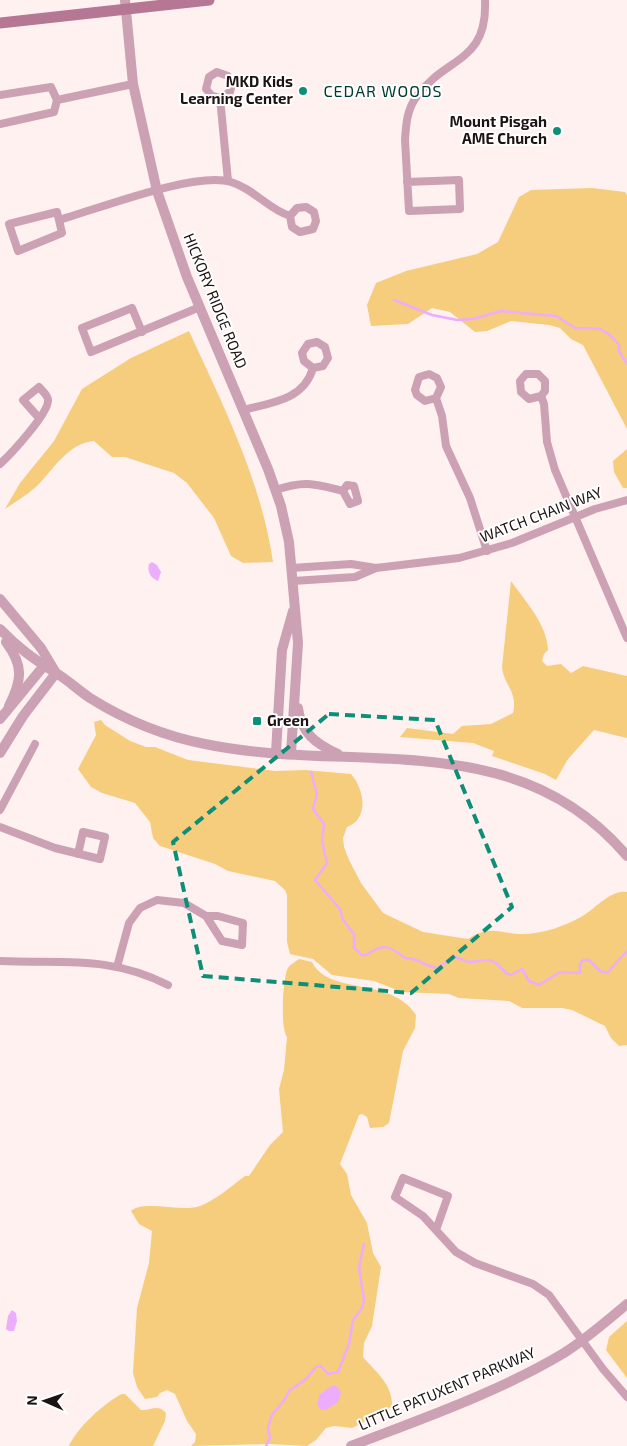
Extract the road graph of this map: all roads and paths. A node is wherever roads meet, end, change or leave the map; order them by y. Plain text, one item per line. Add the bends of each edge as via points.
1 (209, 0) edge
2 (485, 0) edge
3 (125, 5) edge
4 (0, 23) edge
5 (133, 84) junction
6 (0, 95) edge
7 (220, 98) dead end
8 (56, 100) junction
9 (0, 124) edge
10 (228, 181) junction
11 (408, 182) junction
12 (157, 191) junction
13 (290, 216) dead end
14 (59, 220) junction
15 (200, 307) junction
16 (142, 332) junction
17 (313, 368) dead end
18 (540, 396) dead end
19 (436, 398) dead end
20 (244, 410) junction
21 (39, 418) dead end
22 (0, 464) edge
23 (276, 490) junction
24 (344, 491) dead end
25 (627, 500) edge
26 (576, 517) junction
27 (487, 551) junction
28 (292, 568) junction
29 (376, 568) junction
30 (293, 581) junction
31 (0, 599) edge
32 (294, 608) junction
33 (627, 614) edge
34 (618, 617) junction
35 (0, 629) edge
36 (0, 634) edge
37 (627, 638) edge
38 (46, 663) junction
39 (56, 672) junction
40 (295, 689) junction
41 (9, 706) junction
42 (0, 719) edge
43 (35, 744) dead end
44 (0, 752) edge
45 (276, 752) junction
46 (291, 753) junction
47 (343, 756) junction
48 (0, 810) edge
49 (0, 827) edge
50 (78, 854) dead end
51 (627, 856) edge
52 (206, 916) junction
53 (0, 961) edge
54 (117, 967) junction
55 (168, 985) dead end
56 (436, 1230) junction
57 (627, 1304) edge
58 (582, 1340) junction
59 (627, 1397) edge
60 (374, 1442) edge
61 (357, 1445) edge

1 - 3 main road
2 - 11 street via 484,28 474,47 425,87 410,109 405,140
3 - 4 main road
3 - 5 street, HICKORY RIDGE ROAD
5 - 8 street
5 - 12 street, HICKORY RIDGE ROAD
6 - 8 street via 51,88
7 - 10 street
8 - 9 street via 54,112
10 - 12 street via 197,180
10 - 13 street via 253,192 272,208
11 - 11 street via 459,180 460,209 409,211
12 - 14 street
12 - 15 street, HICKORY RIDGE ROAD
14 - 14 street via 62,233 18,251 9,224 57,212
15 - 16 street
15 - 20 street, HICKORY RIDGE ROAD
16 - 16 street via 132,308 82,328 91,352
17 - 20 street via 310,378 292,396
18 - 26 street via 544,404 550,456
19 - 27 street via 446,446 470,498
20 - 23 street, HICKORY RIDGE ROAD
21 - 22 street via 22,443
23 - 24 street via 303,483
23 - 28 street, HICKORY RIDGE ROAD via 290,542
25 - 26 street, WATCH CHAIN WAY
26 - 27 street, WATCH CHAIN WAY
26 - 34 street
27 - 29 street, WATCH CHAIN WAY via 429,563
28 - 29 street, WATCH CHAIN WAY via 351,564
28 - 30 street, HICKORY RIDGE ROAD
29 - 30 street, WATCH CHAIN WAY via 355,577
30 - 32 street, HICKORY RIDGE ROAD
31 - 38 street
32 - 40 street, HICKORY RIDGE ROAD via 298,643
32 - 45 street, HICKORY RIDGE ROAD via 282,650
33 - 34 street
34 - 37 street
35 - 38 street via 16,646
36 - 41 street via 19,666 18,688
38 - 39 street
38 - 41 street
39 - 44 street
39 - 45 street via 89,697 156,730 212,746
40 - 46 street, HICKORY RIDGE ROAD
40 - 47 street via 299,718 307,735
41 - 42 street
43 - 48 street
45 - 46 street
46 - 47 street
47 - 51 street via 463,765 509,776 558,798 607,835
49 - 50 street
52 - 52 street via 244,923 242,945 222,941
52 - 54 street via 176,901 158,900 148,904 134,914 129,923
53 - 54 street via 80,961
54 - 55 street
56 - 56 street via 423,1216 395,1197 403,1178 448,1196
56 - 58 street via 449,1247 467,1259 541,1289 557,1304
57 - 58 street, LITTLE PATUXENT PARKWAY
58 - 59 street
58 - 60 street, LITTLE PATUXENT PARKWAY via 521,1376
60 - 61 street, LITTLE PATUXENT PARKWAY

